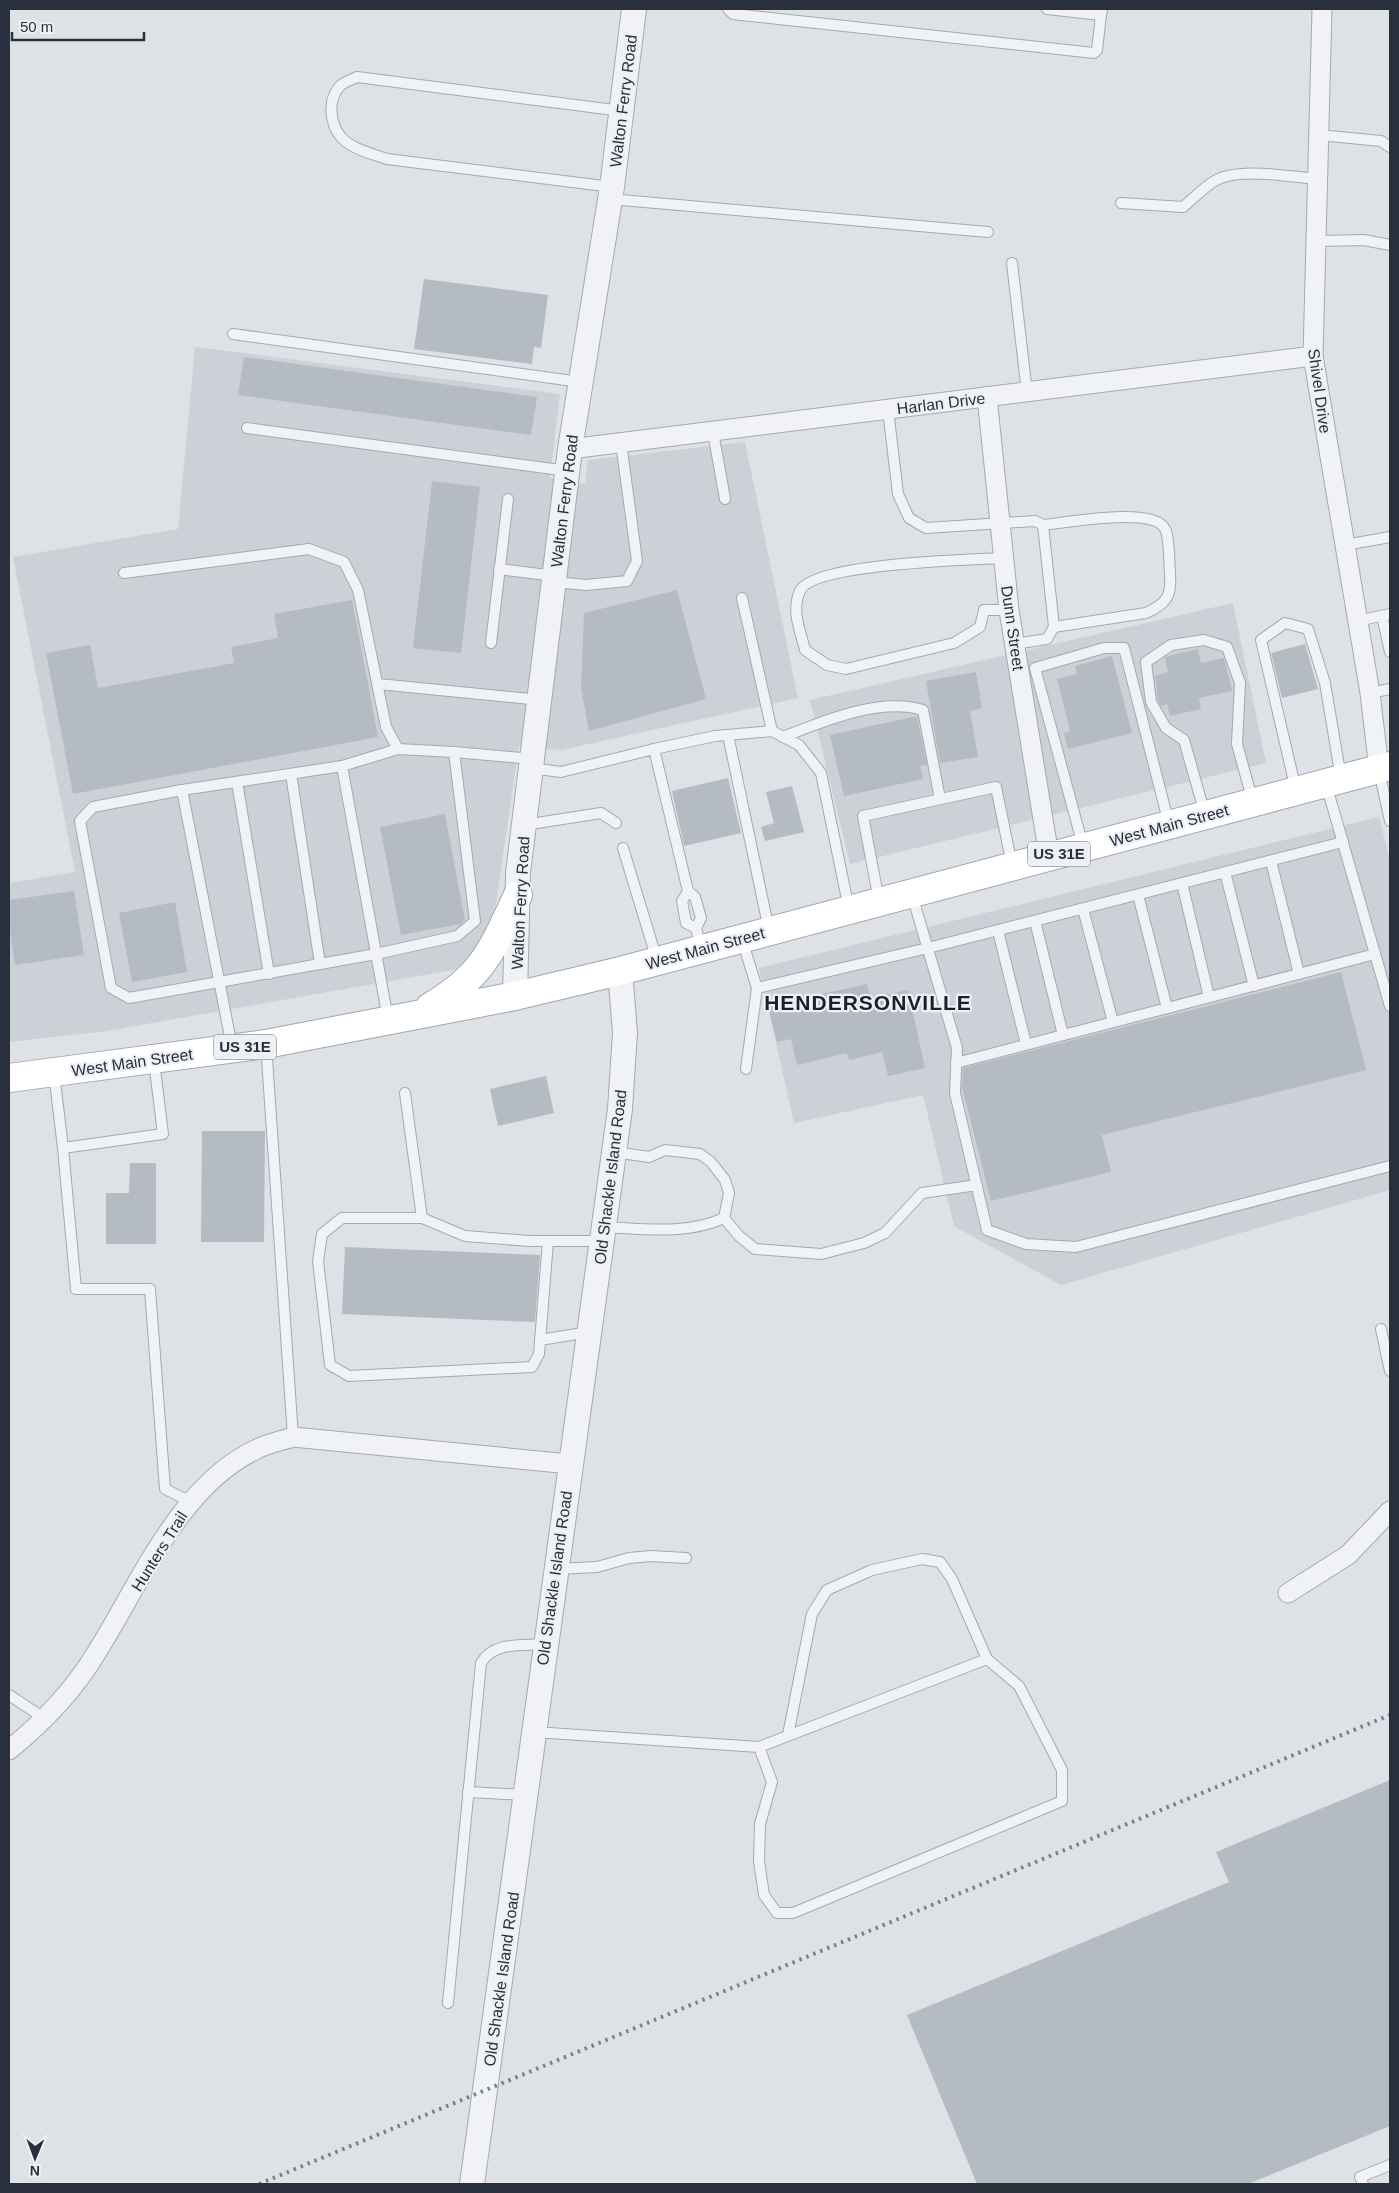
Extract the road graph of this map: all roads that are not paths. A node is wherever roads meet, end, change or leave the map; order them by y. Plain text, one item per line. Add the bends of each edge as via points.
1 (634, 9) edge
2 (728, 9) edge
3 (1047, 9) edge
4 (1322, 9) edge
5 (1101, 12) edge
6 (622, 111) junction
7 (1319, 135) junction
8 (1390, 147) edge
9 (1318, 179) junction
10 (611, 193) junction
11 (1121, 203) dead end
12 (988, 232) dead end
13 (1316, 241) junction
14 (1390, 244) edge
15 (1012, 263) dead end
16 (233, 334) dead end
17 (1313, 356) junction
18 (581, 382) junction
19 (1027, 392) junction
20 (987, 397) junction
21 (888, 410) junction
22 (247, 428) dead end
23 (713, 432) junction
24 (621, 443) junction
25 (569, 460) junction
26 (508, 499) dead end
27 (724, 499) dead end
28 (1000, 522) junction
29 (1043, 525) junction
30 (1390, 537) edge
31 (1345, 545) junction
32 (1004, 558) junction
33 (499, 570) junction
34 (124, 573) dead end
35 (555, 579) junction
36 (742, 598) dead end
37 (1009, 610) junction
38 (1386, 615) edge
39 (1357, 621) junction
40 (1054, 627) junction
41 (490, 643) dead end
42 (1014, 644) junction
43 (1390, 652) edge
44 (378, 684) junction
45 (1390, 689) edge
46 (1370, 693) junction
47 (540, 700) junction
48 (772, 731) junction
49 (728, 735) junction
50 (783, 737) junction
51 (398, 749) junction
52 (654, 749) junction
53 (454, 752) junction
54 (532, 764) junction
55 (342, 766) junction
56 (1384, 768) edge
57 (291, 774) junction
58 (1334, 781) junction
59 (237, 782) junction
60 (182, 790) junction
61 (1297, 791) junction
62 (940, 799) junction
63 (1253, 803) junction
64 (1205, 815) junction
65 (616, 822) dead end
66 (1390, 822) edge
67 (524, 825) junction
68 (1169, 825) junction
69 (1343, 842) junction
70 (623, 848) dead end
71 (1083, 848) junction
72 (1050, 856) junction
73 (1271, 861) junction
74 (1013, 866) junction
75 (1225, 872) junction
76 (1182, 883) junction
77 (688, 891) junction
78 (912, 893) junction
79 (518, 895) junction
80 (1138, 895) junction
81 (879, 902) junction
82 (1083, 909) junction
83 (849, 910) junction
84 (1035, 921) junction
85 (998, 930) junction
86 (769, 931) junction
87 (742, 938) junction
88 (699, 939) junction
89 (928, 948) junction
90 (376, 954) junction
91 (1375, 954) junction
92 (658, 961) junction
93 (320, 964) junction
94 (620, 971) junction
95 (269, 974) junction
96 (1299, 974) junction
97 (220, 983) junction
98 (1254, 986) junction
99 (756, 988) junction
100 (515, 996) junction
101 (1209, 997) junction
102 (1390, 1006) edge
103 (1167, 1008) junction
104 (416, 1015) junction
105 (388, 1020) junction
106 (1113, 1022) junction
107 (1063, 1035) junction
108 (266, 1044) junction
109 (1026, 1044) junction
110 (233, 1048) junction
111 (154, 1059) junction
112 (956, 1063) junction
113 (746, 1069) dead end
114 (54, 1072) junction
115 (9, 1078) edge
116 (405, 1092) dead end
117 (63, 1148) junction
118 (614, 1152) junction
119 (1390, 1166) edge
120 (976, 1185) junction
121 (422, 1218) junction
122 (724, 1218) junction
123 (602, 1234) junction
124 (548, 1241) junction
125 (1381, 1329) dead end
126 (590, 1331) junction
127 (540, 1340) junction
128 (1390, 1371) edge
129 (293, 1437) junction
130 (570, 1464) junction
131 (191, 1502) junction
132 (1390, 1511) edge
133 (686, 1558) dead end
134 (556, 1569) junction
135 (1288, 1593) dead end
136 (545, 1644) junction
137 (987, 1659) junction
138 (9, 1695) edge
139 (44, 1718) junction
140 (533, 1732) junction
141 (788, 1736) junction
142 (759, 1747) junction
143 (9, 1750) edge
144 (468, 1792) junction
145 (526, 1794) junction
146 (448, 2004) dead end
147 (1390, 2165) edge
148 (472, 2184) edge
149 (1363, 2184) edge

1 - 6 street, Walton Ferry Road
2 - 5 lane via 733,14 1094,54
3 - 5 lane
4 - 7 street, Shivel Drive
6 - 10 street, Walton Ferry Road
6 - 10 lane via 357,77 340,85 333,98 332,119 342,138 361,150 387,159
7 - 8 lane via 1381,141
7 - 9 street, Shivel Drive
9 - 11 lane via 1229,174 1214,181 1183,207
9 - 13 street, Shivel Drive
10 - 12 lane
10 - 18 street, Walton Ferry Road
13 - 14 lane via 1364,240
13 - 17 street, Shivel Drive
15 - 19 lane
16 - 18 lane
17 - 19 street, Harlan Drive
17 - 31 street, Shivel Drive
18 - 25 street, Walton Ferry Road
19 - 20 street, Harlan Drive
20 - 21 street, Harlan Drive
20 - 28 street, Dunn Street
21 - 23 street, Harlan Drive
21 - 28 lane via 898,494 909,518 926,528
22 - 25 lane
23 - 24 street, Harlan Drive
23 - 27 lane
24 - 25 street, Harlan Drive
24 - 35 lane via 637,561 626,581 586,585
25 - 35 street, Walton Ferry Road
26 - 33 lane
28 - 29 lane via 1035,521
28 - 32 street, Dunn Street
29 - 40 lane
29 - 40 lane via 1142,517 1160,522 1166,530 1169,595 1158,608 1146,613
30 - 31 lane
31 - 39 street, Shivel Drive
32 - 37 street, Dunn Street
32 - 37 lane via 853,568 812,579 800,589 795,611 805,650 827,665 846,669 954,642 980,627 984,610
33 - 35 lane
33 - 41 lane
34 - 44 lane via 309,549 344,562 358,590
35 - 47 street, Walton Ferry Road
36 - 48 lane
37 - 42 street, Dunn Street
38 - 39 lane
38 - 43 lane
39 - 46 street, Shivel Drive
40 - 42 lane via 1047,639
42 - 72 street, Dunn Street
44 - 47 lane
44 - 51 lane via 386,728
45 - 46 lane
46 - 56 street, Shivel Drive
47 - 54 street, Walton Ferry Road
48 - 49 lane
48 - 50 lane
49 - 52 lane
49 - 86 lane
50 - 62 lane via 826,720 877,708 906,705 923,710
50 - 83 lane via 799,745 821,773
51 - 53 lane
51 - 55 lane
52 - 54 lane via 562,772
52 - 77 lane
53 - 54 lane
53 - 90 lane via 475,921 458,936
54 - 67 street, Walton Ferry Road
55 - 57 lane
55 - 90 lane
56 - 58 main road, West Main Street / US 31E
56 - 66 lane
57 - 59 lane
57 - 93 lane
58 - 61 main road, West Main Street / US 31E
58 - 61 lane via 1325,684 1308,629 1285,623 1261,640
58 - 69 lane
59 - 60 lane
59 - 95 lane
60 - 97 lane
60 - 97 lane via 92,807 80,821 111,988 129,998
61 - 63 main road, West Main Street / US 31E
62 - 74 lane via 996,787
62 - 81 lane via 863,816
63 - 64 main road, West Main Street / US 31E
63 - 64 lane via 1237,744 1240,683 1227,647 1204,640 1171,645 1146,662 1151,702 1166,728 1184,740
64 - 68 main road, West Main Street / US 31E
65 - 67 lane via 601,813
67 - 79 street, Walton Ferry Road
68 - 71 main road, West Main Street / US 31E
68 - 71 lane via 1124,648 1104,648 1035,668
69 - 73 lane
69 - 91 lane
70 - 92 lane
71 - 72 main road, West Main Street / US 31E
72 - 74 main road, West Main Street / US 31E
73 - 75 lane
73 - 96 lane
74 - 78 main road, West Main Street / US 31E
75 - 76 lane
75 - 98 lane
76 - 80 lane
76 - 101 lane
77 - 88 lane via 695,897 700,918
77 - 88 lane via 682,901 686,923
78 - 81 main road, West Main Street / US 31E
78 - 89 lane
79 - 100 street, Walton Ferry Road
79 - 104 main road via 493,948 474,975 453,994
80 - 82 lane
80 - 103 lane
81 - 83 main road, West Main Street / US 31E
82 - 84 lane
82 - 106 lane
83 - 86 main road, West Main Street / US 31E
84 - 85 lane
84 - 107 lane
85 - 89 lane
85 - 109 lane
86 - 87 main road, West Main Street / US 31E
87 - 88 main road, West Main Street / US 31E
87 - 99 lane
88 - 92 main road, West Main Street / US 31E
89 - 99 lane
89 - 112 lane via 957,1048
90 - 93 lane
90 - 105 lane
91 - 96 lane
91 - 102 lane
92 - 94 main road, West Main Street / US 31E
93 - 95 lane
94 - 100 main road, West Main Street / US 31E
94 - 118 street, Old Shackle Island Road via 625,1033
95 - 97 lane
96 - 98 lane
97 - 110 lane
98 - 101 lane
99 - 113 lane
100 - 104 main road, West Main Street / US 31E
101 - 103 lane
103 - 106 lane
104 - 105 main road, West Main Street / US 31E
105 - 108 main road, West Main Street / US 31E
106 - 107 lane
107 - 109 lane
108 - 110 main road, West Main Street / US 31E
108 - 129 lane
109 - 112 lane
110 - 111 main road, West Main Street / US 31E
111 - 114 main road, West Main Street / US 31E
111 - 117 lane via 163,1134
112 - 120 lane via 955,1093
114 - 115 main road, West Main Street / US 31E
114 - 117 lane
116 - 121 lane
117 - 131 lane via 76,1289 150,1289 165,1489
118 - 122 lane via 649,1157 665,1150 700,1154 725,1180 729,1193
118 - 123 street, Old Shackle Island Road
119 - 120 lane via 1076,1247 1026,1244 987,1230
120 - 122 lane via 922,1193 885,1232 864,1243 821,1254 755,1249
121 - 124 lane via 465,1236
121 - 127 lane via 342,1218 322,1234 318,1261 330,1364 349,1376 532,1367 539,1354
122 - 123 lane via 677,1230
123 - 124 lane
123 - 126 street, Old Shackle Island Road
124 - 127 lane
125 - 128 lane
126 - 127 lane
126 - 130 street, Old Shackle Island Road
129 - 130 street, Hunters Trail
129 - 131 street, Hunters Trail via 257,1448 235,1462 205,1485
130 - 134 street, Old Shackle Island Road
131 - 139 street, Hunters Trail via 176,1520 94,1657
132 - 135 street via 1348,1555
133 - 134 lane via 652,1556 629,1558 597,1567
134 - 136 street, Old Shackle Island Road
136 - 140 street, Old Shackle Island Road
136 - 144 lane via 495,1649 487,1653 480,1663
137 - 141 lane
137 - 141 lane via 952,1579 940,1562 922,1559 872,1570 827,1590 812,1614
137 - 142 lane via 1019,1686 1062,1770 1062,1801 793,1914 777,1913 764,1895 759,1861 760,1824 772,1782
138 - 139 lane
139 - 143 street, Hunters Trail
140 - 142 lane
140 - 145 street, Old Shackle Island Road
141 - 142 lane
144 - 145 lane
144 - 146 lane
145 - 148 street, Old Shackle Island Road
147 - 149 lane via 1360,2177

